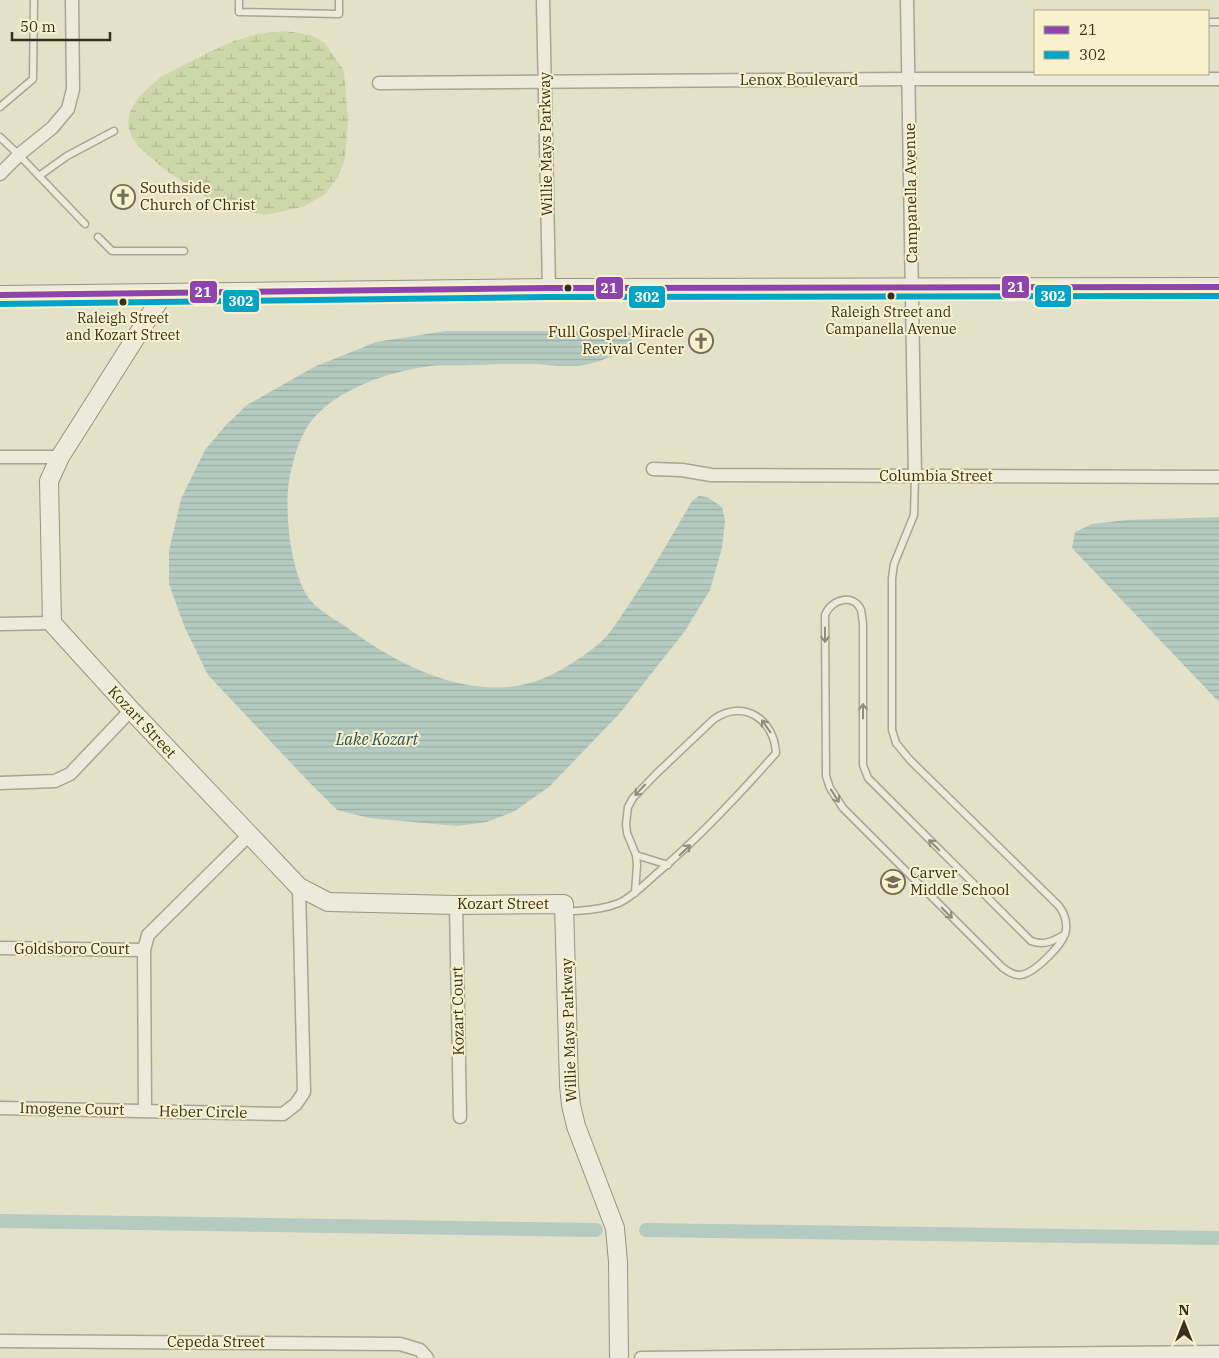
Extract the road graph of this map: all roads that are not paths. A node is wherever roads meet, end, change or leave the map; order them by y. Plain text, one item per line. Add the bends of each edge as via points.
1 (34, 0) edge
2 (72, 0) edge
3 (239, 0) edge
4 (339, 0) edge
5 (543, 0) edge
6 (907, 0) edge
7 (909, 79) junction
8 (1219, 79) edge
9 (545, 82) junction
10 (379, 83) dead end
11 (0, 107) edge
12 (114, 131) dead end
13 (0, 137) edge
14 (19, 154) junction
15 (0, 174) edge
16 (39, 176) junction
17 (85, 224) dead end
18 (98, 237) dead end
19 (184, 251) dead end
20 (912, 287) junction
21 (1219, 287) edge
22 (549, 288) junction
23 (164, 292) junction
24 (3, 293) edge
25 (0, 457) edge
26 (60, 457) junction
27 (654, 469) dead end
28 (915, 476) junction
29 (1219, 477) edge
30 (52, 623) junction
31 (0, 624) edge
32 (131, 710) junction
33 (0, 783) edge
34 (249, 835) junction
35 (636, 855) junction
36 (668, 865) junction
37 (299, 887) junction
38 (634, 893) junction
39 (456, 905) junction
40 (565, 908) junction
41 (1065, 934) junction
42 (0, 948) edge
43 (144, 950) junction
44 (0, 1108) edge
45 (144, 1110) junction
46 (460, 1117) dead end
47 (0, 1340) edge
48 (1219, 1352) edge
49 (427, 1358) edge
50 (619, 1358) edge
51 (641, 1358) edge

1 - 11 lane via 33,79
2 - 14 street via 73,89 68,109 52,128
3 - 4 lane via 239,12 339,14
5 - 9 street, Willie Mays Parkway
6 - 7 street, Campanella Avenue
7 - 8 street, Lenox Boulevard
7 - 9 street, Lenox Boulevard
7 - 20 street, Campanella Avenue
9 - 10 street, Lenox Boulevard
9 - 22 street, Willie Mays Parkway
12 - 16 lane via 67,156
13 - 14 lane
14 - 15 street
14 - 16 lane
16 - 17 lane
18 - 19 lane via 112,252
20 - 21 street
20 - 22 street
20 - 28 street, Campanella Avenue
22 - 23 street
23 - 24 street
23 - 26 street
25 - 26 street
26 - 30 street via 49,481
27 - 28 street, Columbia Street via 711,475
28 - 29 street, Columbia Street
28 - 41 lane via 914,515 894,564 892,578 892,730 896,743 1058,905 1065,916
30 - 31 street
30 - 32 street, Kozart Street
32 - 33 street via 70,774 55,781
32 - 34 street, Kozart Street
34 - 37 street, Kozart Street
34 - 43 street, Heber Circle via 148,934
35 - 36 lane
36 -> 35 lane via 776,753 768,726 759,717 747,712 723,713 633,798 626,824
35 - 38 lane
36 - 38 lane
37 - 39 street, Kozart Street via 328,902
37 - 45 street, Heber Circle via 304,1092 296,1104 283,1114
38 - 40 lane via 602,908
39 - 40 street, Kozart Street
39 - 46 street, Kozart Court
40 - 50 street, Willie Mays Parkway via 571,1105 615,1228
41 -> 41 lane via 1044,944 1030,941 868,778 863,765 863,622 860,608 853,602 838,601 831,605 825,615 826,776 835,799 1003,968 1023,975 1032,971
42 - 43 street, Goldsboro Court
43 - 45 street, Heber Circle
44 - 45 street, Imogene Court
47 - 49 street, Cepeda Street via 400,1344 420,1350
48 - 51 street

